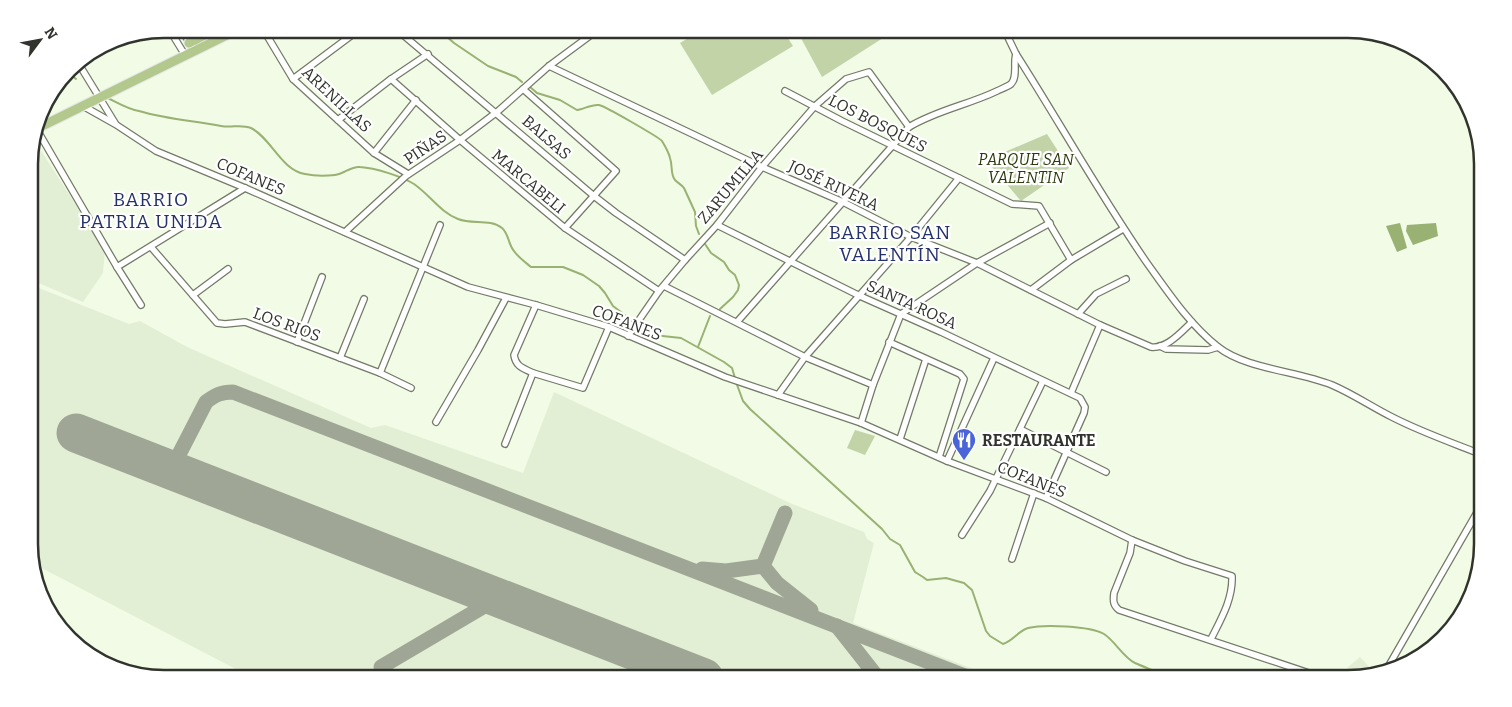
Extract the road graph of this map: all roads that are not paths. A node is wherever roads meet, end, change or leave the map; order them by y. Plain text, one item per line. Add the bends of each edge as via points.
1 (175, 38) edge
2 (186, 38) edge
3 (199, 38) edge
4 (221, 38) edge
5 (268, 38) edge
6 (348, 38) edge
7 (408, 38) edge
8 (587, 38) edge
9 (1008, 38) edge
10 (189, 43) junction
11 (195, 51) junction
12 (428, 54) junction
13 (1016, 54) junction
14 (185, 55) junction
15 (549, 66) junction
16 (82, 68) edge
17 (293, 79) junction
18 (392, 79) junction
19 (523, 89) junction
20 (785, 91) dead end
21 (100, 97) junction
22 (416, 100) junction
23 (83, 106) junction
24 (815, 106) junction
25 (496, 112) junction
26 (338, 120) junction
27 (115, 124) junction
28 (43, 125) edge
29 (910, 127) junction
30 (41, 137) edge
31 (460, 140) junction
32 (893, 146) junction
33 (374, 153) junction
34 (762, 167) junction
35 (408, 174) junction
36 (959, 178) junction
37 (245, 188) junction
38 (594, 196) junction
39 (843, 202) junction
40 (1050, 224) junction
41 (440, 225) dead end
42 (717, 225) junction
43 (564, 228) junction
44 (1123, 229) junction
45 (345, 232) junction
46 (911, 237) junction
47 (151, 246) junction
48 (685, 260) junction
49 (1072, 260) junction
50 (789, 261) junction
51 (976, 264) junction
52 (117, 267) junction
53 (423, 267) junction
54 (228, 269) dead end
55 (322, 277) dead end
56 (1126, 279) dead end
57 (664, 286) junction
58 (1031, 290) junction
59 (659, 292) junction
60 (193, 295) junction
61 (860, 296) junction
62 (506, 298) junction
63 (364, 299) dead end
64 (141, 305) dead end
65 (536, 305) junction
66 (900, 314) junction
67 (1078, 314) junction
68 (736, 322) junction
69 (1192, 322) junction
70 (1100, 324) junction
71 (609, 327) junction
72 (628, 336) junction
73 (298, 342) junction
74 (889, 342) junction
75 (1160, 346) junction
76 (1218, 347) junction
77 (805, 357) junction
78 (340, 358) junction
79 (994, 358) junction
80 (926, 359) junction
81 (380, 373) junction
82 (533, 373) junction
83 (1043, 381) junction
84 (873, 384) junction
85 (411, 388) dead end
86 (1071, 393) junction
87 (778, 395) junction
88 (436, 422) dead end
89 (861, 423) junction
90 (1020, 429) junction
91 (900, 439) junction
92 (505, 444) dead end
93 (1474, 451) edge
94 (1067, 452) junction
95 (938, 457) junction
96 (947, 461) junction
97 (1106, 472) dead end
98 (996, 479) junction
99 (1034, 493) junction
100 (1046, 498) junction
101 (1474, 518) edge
102 (962, 535) dead end
103 (1132, 540) junction
104 (1012, 560) dead end
105 (1211, 639) junction
106 (1392, 662) edge
107 (1298, 669) edge

1 - 14 street
2 - 10 street
3 - 10 main road
4 - 11 main road
5 - 17 street, ARENILLAS
6 - 17 street
7 - 12 street, BALSAS
8 - 15 street, PIÑAS
9 - 13 street
10 - 11 street
11 - 14 main road
12 - 18 street
12 - 25 street, BALSAS
13 - 29 street via 1015,76 1011,84 987,96 935,113
13 - 44 street
14 - 21 main road
15 - 19 street, PIÑAS
15 - 34 street, JOSÉ RIVERA
16 - 21 street, COFANES
17 - 26 street, ARENILLAS
18 - 22 street, MARCABELI
18 - 26 street
19 - 25 street, PIÑAS
19 - 38 street via 616,171
20 - 24 street, LOS BOSQUES
21 - 23 main road
21 - 27 street, COFANES
22 - 31 street, MARCABELI
22 - 33 street
23 - 27 street, COFANES
23 - 28 main road
24 - 29 street, ZARUMILLA via 846,79 869,72
24 - 32 street, LOS BOSQUES
24 - 34 street, ZARUMILLA
25 - 31 street, PIÑAS
25 - 38 street, BALSAS
26 - 33 street, ARENILLAS
27 - 37 street, COFANES via 156,150
29 - 32 street
30 - 52 street
31 - 35 street, PIÑAS
31 - 43 street, MARCABELI
32 - 36 street, LOS BOSQUES
32 - 39 street
33 - 35 street, ARENILLAS
34 - 39 street, JOSÉ RIVERA
34 - 42 street, ZARUMILLA
35 - 45 street, PIÑAS
36 - 40 street, LOS BOSQUES via 1012,204 1039,206
36 - 46 street
37 - 45 street, COFANES
37 - 47 street
38 - 43 street
38 - 48 street, BALSAS
39 - 46 street, JOSÉ RIVERA
39 - 50 street
40 - 49 street
40 - 51 street
41 - 53 street
42 - 48 street, ZARUMILLA
42 - 50 street, SANTA ROSA
43 - 59 street, MARCABELI
44 - 49 street
44 - 69 street
45 - 53 street, COFANES
46 - 51 street, JOSÉ RIVERA
46 - 61 street
47 - 52 street
47 - 60 street, LOS RIOS
48 - 57 street, ZARUMILLA
49 - 58 street
50 - 61 street, SANTA ROSA
50 - 68 street
51 - 58 street, JOSÉ RIVERA
51 - 66 street
52 - 64 street
53 - 62 street, COFANES via 468,287
53 - 81 street
54 - 60 street
55 - 73 street
56 - 67 street via 1096,294
57 - 59 street, ZARUMILLA
57 - 68 street
58 - 67 street, JOSÉ RIVERA
59 - 72 street, ZARUMILLA
60 - 73 street, LOS RIOS via 217,323 245,322
61 - 66 street, SANTA ROSA
61 - 77 street
62 - 65 street, COFANES
62 - 88 street
63 - 78 street
65 - 71 street, COFANES
65 - 82 street via 514,355 519,367
66 - 74 street
66 - 79 street, SANTA ROSA
67 - 70 street, JOSÉ RIVERA
68 - 77 street
69 - 75 street
69 - 76 street
70 - 75 street, JOSÉ RIVERA via 1151,347
70 - 86 street
71 - 72 street, COFANES
71 - 82 street via 584,388
72 - 87 street, COFANES via 725,377
73 - 78 street, LOS RIOS
74 - 80 street
74 - 84 street
75 - 76 street, JOSÉ RIVERA via 1208,350
76 - 93 street via 1238,359 1332,385 1392,417
77 - 84 street
77 - 87 street
78 - 81 street, LOS RIOS
79 - 83 street, SANTA ROSA
79 - 96 street
80 - 91 street
80 - 95 street via 964,378
81 - 85 street, LOS RIOS
82 - 92 street
83 - 86 street, SANTA ROSA
83 - 90 street
84 - 89 street
86 - 94 street via 1080,398 1085,407
87 - 89 street, COFANES
89 - 91 street, COFANES
90 - 94 street
90 - 98 street
91 - 95 street, COFANES
94 - 97 street
94 - 100 street
95 - 96 street, COFANES
96 - 98 street, COFANES
98 - 99 street, COFANES
98 - 102 street
99 - 100 street, COFANES
99 - 104 street
100 - 103 street, COFANES
101 - 106 street
103 - 105 street via 1114,593 1115,606
103 - 105 street, COFANES via 1232,576 1233,589 1227,608
105 - 107 street

